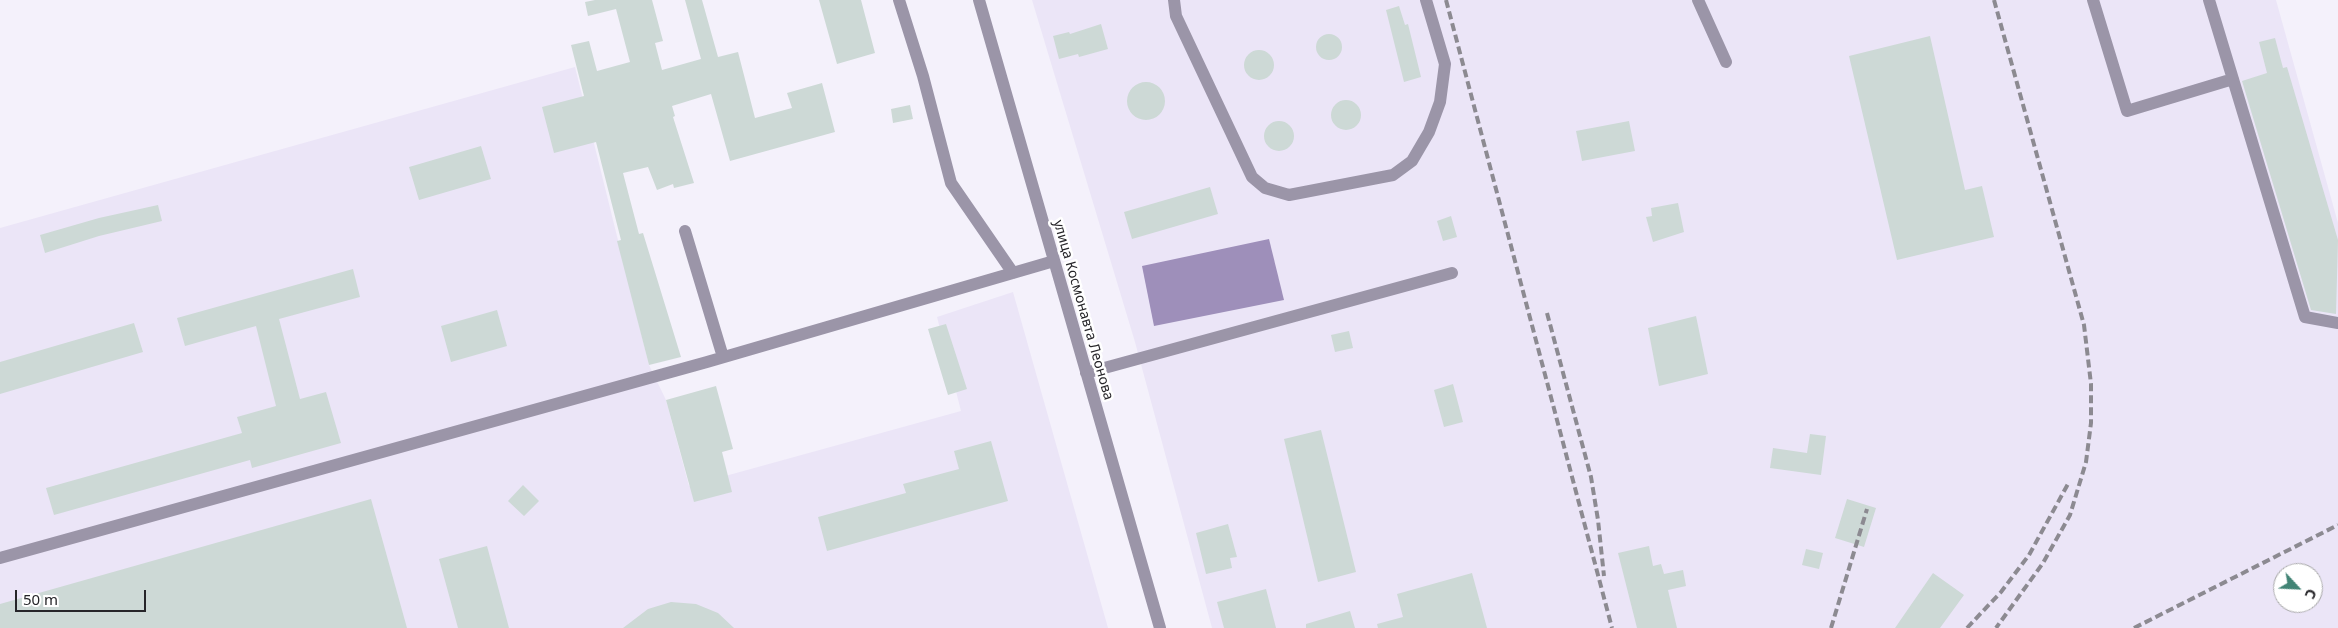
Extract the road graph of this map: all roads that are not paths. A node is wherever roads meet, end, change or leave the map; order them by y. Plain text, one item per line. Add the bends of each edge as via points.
1 (899, 0) edge
2 (979, 0) edge
3 (1174, 0) edge
4 (1426, 0) edge
5 (1698, 0) edge
6 (2093, 0) edge
7 (2209, 0) edge
8 (1726, 62) dead end
9 (2233, 79) junction
10 (684, 231) dead end
11 (1054, 261) junction
12 (1013, 273) junction
13 (1452, 273) dead end
14 (2338, 323) edge
15 (723, 357) junction
16 (1086, 374) junction
17 (0, 558) edge
18 (1160, 628) edge

1 - 12 street via 951,183
2 - 11 street, улица Космонавта Леонова
3 - 4 street via 1176,16 1252,177 1265,188 1288,195 1393,175 1412,161 1429,132 1440,102 1445,64
5 - 8 street
6 - 9 street via 2127,111
7 - 9 street
9 - 14 street via 2305,317
10 - 15 street
11 - 12 street
11 - 16 street, улица Космонавта Леонова
12 - 15 street
13 - 16 street
15 - 17 street
16 - 18 street, улица Космонавта Леонова

